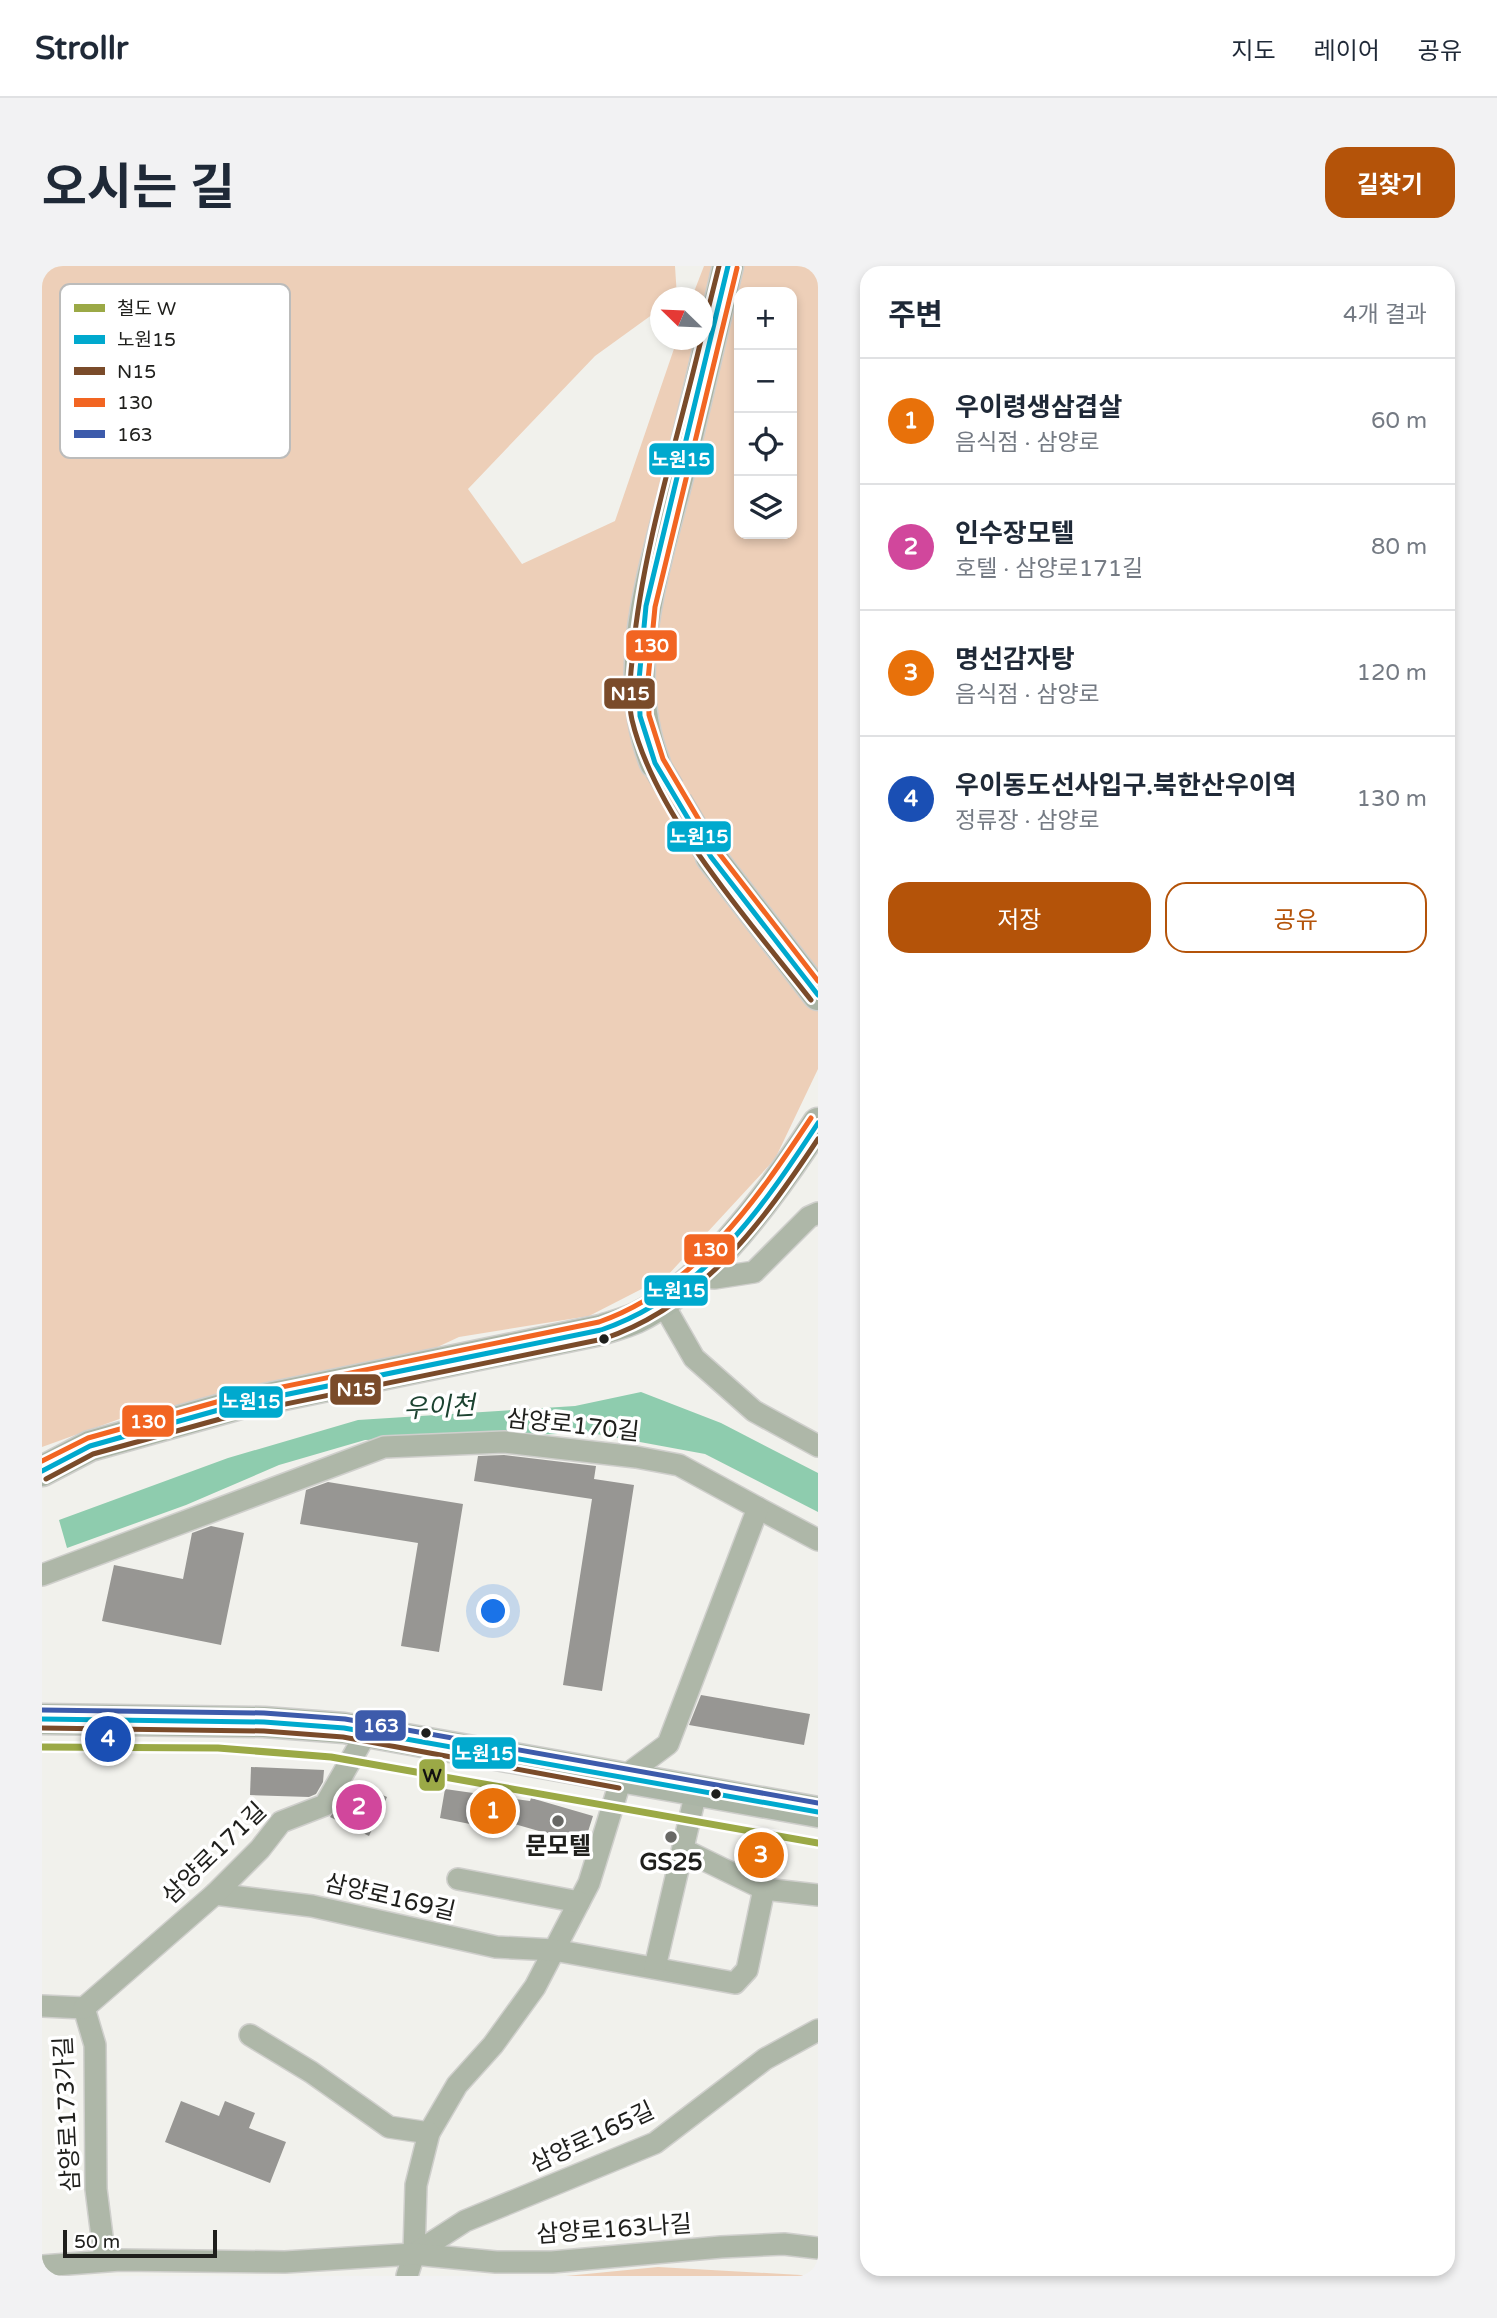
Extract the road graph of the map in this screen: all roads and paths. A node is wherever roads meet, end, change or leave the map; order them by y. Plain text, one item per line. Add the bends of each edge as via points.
1 (729, 266) edge
2 (655, 763) tunnel mouth
3 (711, 857) tunnel mouth
4 (818, 995) edge
5 (818, 1123) edge
6 (818, 1213) edge
7 (695, 1277) junction
8 (662, 1302) junction
9 (818, 1446) edge
10 (42, 1471) edge
11 (758, 1508) junction
12 (818, 1540) edge
13 (42, 1575) edge
14 (42, 1719) edge
15 (368, 1732) junction
16 (621, 1779) junction
17 (696, 1792) junction
18 (818, 1812) edge
19 (684, 1850) junction
20 (458, 1879) dead end
21 (764, 1889) junction
22 (215, 1894) junction
23 (818, 1895) edge
24 (579, 1902) junction
25 (554, 1950) junction
26 (654, 1967) junction
27 (42, 2006) edge
28 (84, 2008) junction
29 (818, 2030) edge
30 (250, 2035) dead end
31 (429, 2133) junction
32 (818, 2248) edge
33 (414, 2254) junction
34 (115, 2265) edge
35 (42, 2266) edge
36 (407, 2276) edge

1 - 2 main road via 646,606 640,716
3 - 4 main road
5 - 7 main road via 773,1193
6 - 7 street via 748,1275
7 - 8 main road
8 - 9 street via 694,1358 754,1411
8 - 10 main road via 637,1318 601,1331 240,1404 90,1446
11 - 12 street, 삼양로170길
11 - 13 street, 삼양로170길 via 679,1465 636,1457 504,1442 384,1447
11 - 16 street via 668,1744
14 - 15 main road via 264,1722
15 - 16 main road
15 - 22 street, 삼양로171길 via 325,1805 281,1822
16 - 17 main road
16 - 24 street
17 - 18 main road
17 - 19 street
19 - 21 street
19 - 26 street
20 - 24 street, 삼양로169길
21 - 23 street
21 - 26 street, 삼양로169길 via 743,1979 729,1983
22 - 25 street, 삼양로169길 via 312,1906 496,1947
22 - 28 street, 삼양로171길
24 - 25 street
25 - 26 street, 삼양로169길
25 - 31 street via 535,1987 457,2085
27 - 28 street, 삼양로173가길
28 - 34 street, 삼양로173가길 via 95,2045 96,2189
29 - 33 street, 삼양로165길 via 765,2059 655,2143 464,2221
30 - 31 street via 389,2127
31 - 33 street via 416,2185
32 - 33 street, 삼양로163나길 via 733,2246 552,2262
33 - 34 street
33 - 36 street
34 - 35 street

